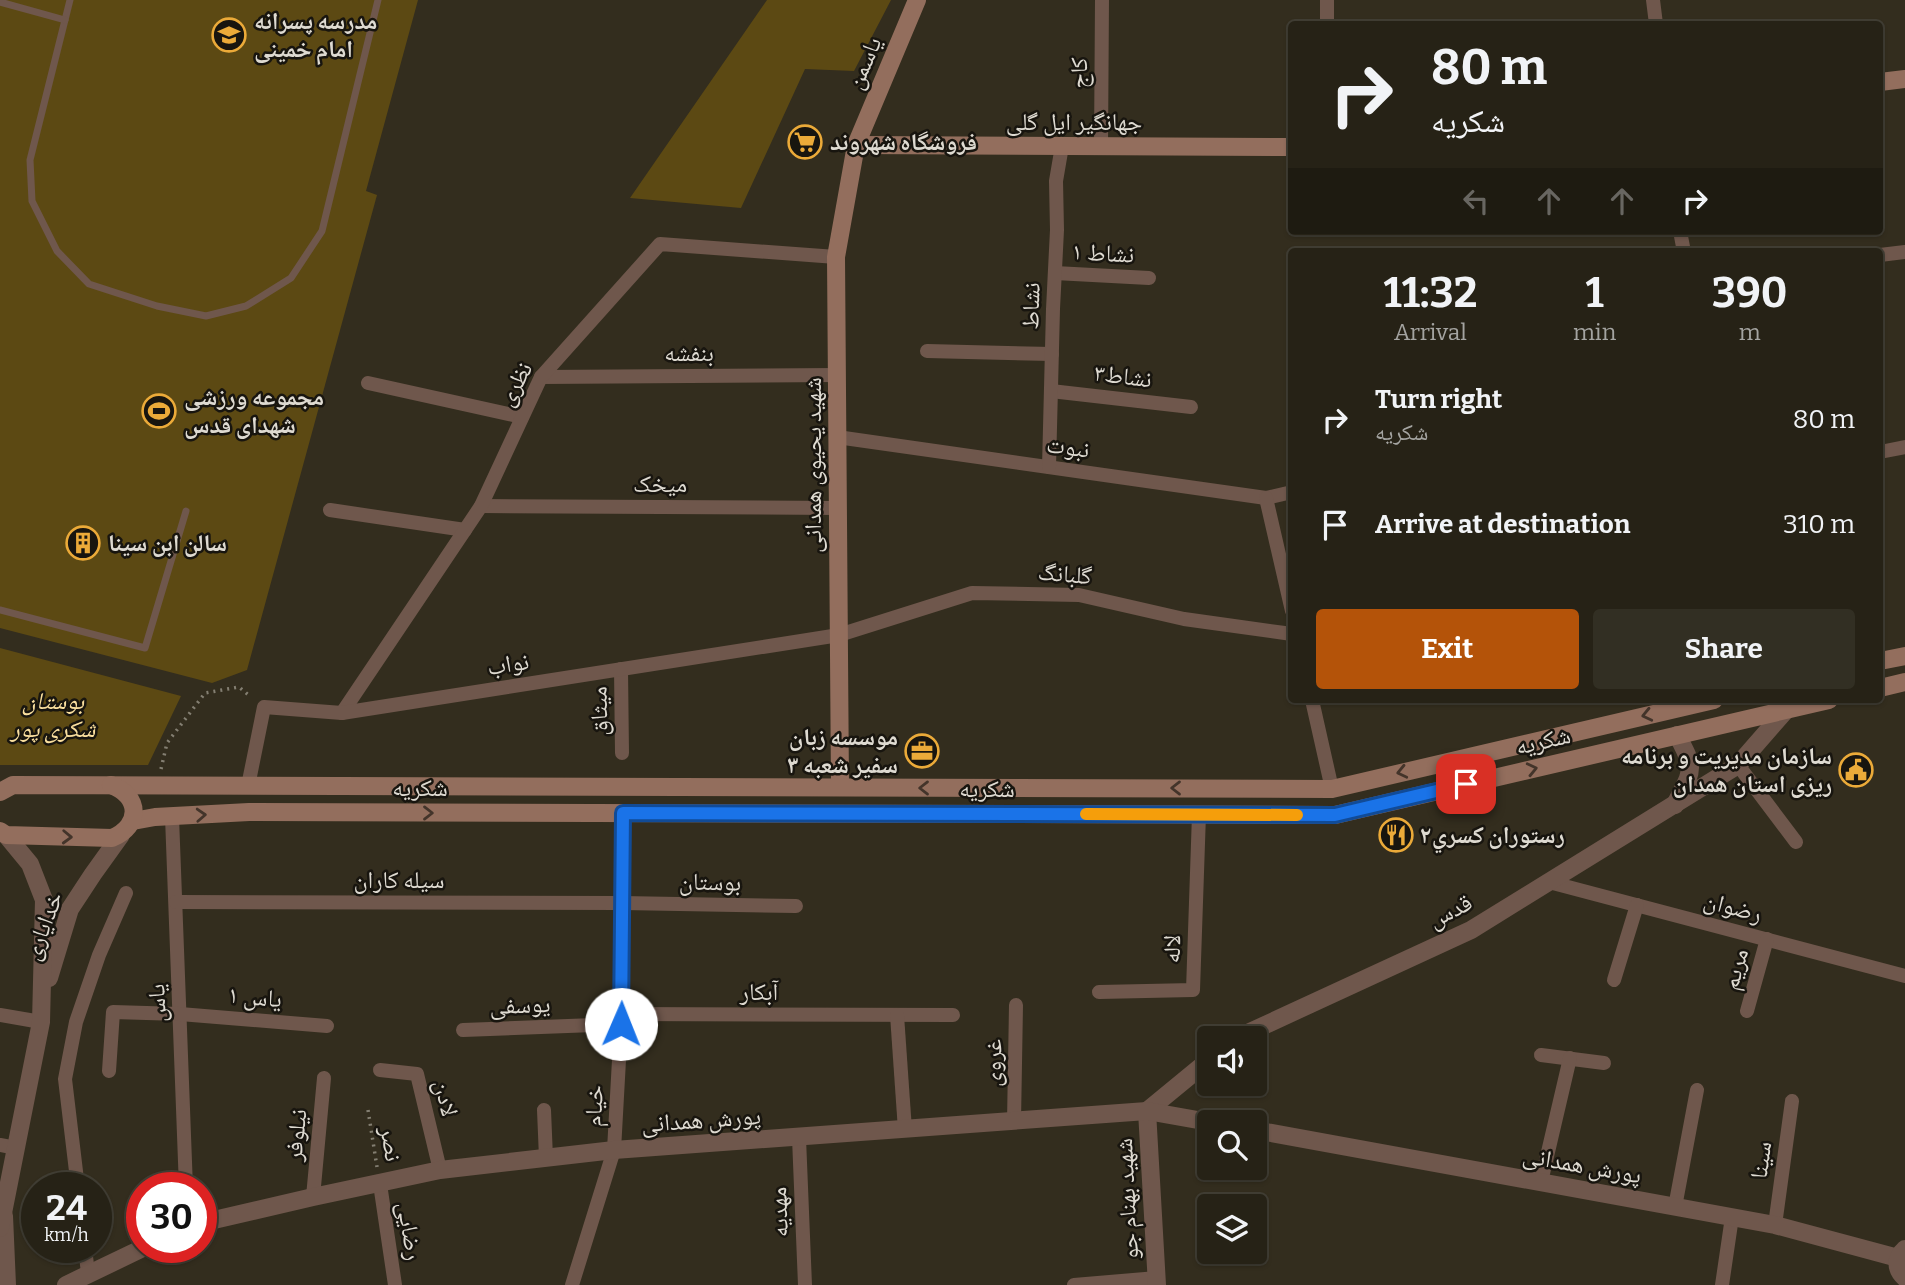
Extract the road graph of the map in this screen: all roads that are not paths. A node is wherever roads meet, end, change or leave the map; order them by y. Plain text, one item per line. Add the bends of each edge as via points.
1 (70, 0) edge
2 (378, 0) edge
3 (917, 0) edge
4 (1102, 0) edge
5 (1327, 0) edge
6 (1653, 0) edge
7 (0, 2) edge
8 (65, 20) junction
9 (1327, 21) edge
10 (1656, 21) edge
11 (1905, 79) edge
12 (1883, 82) edge
13 (856, 145) junction
14 (1062, 146) junction
15 (1101, 147) junction
16 (1288, 147) edge
17 (1905, 252) edge
18 (1883, 255) edge
19 (836, 257) junction
20 (1055, 273) junction
21 (1149, 278) dead end
22 (927, 351) dead end
23 (1052, 354) junction
24 (837, 374) junction
25 (541, 377) junction
26 (368, 383) dead end
27 (1051, 391) junction
28 (1191, 407) dead end
29 (522, 418) junction
30 (837, 437) junction
31 (1905, 447) edge
32 (1883, 451) edge
33 (1049, 467) junction
34 (1288, 493) edge
35 (1266, 498) junction
36 (481, 506) junction
37 (838, 508) junction
38 (330, 510) dead end
39 (186, 511) dead end
40 (465, 530) junction
41 (1288, 594) edge
42 (0, 610) edge
43 (1288, 633) edge
44 (839, 635) junction
45 (1905, 656) edge
46 (1883, 661) edge
47 (621, 669) junction
48 (1905, 682) edge
49 (1883, 687) edge
50 (1313, 703) edge
51 (1701, 703) edge
52 (1816, 703) edge
53 (1786, 710) junction
54 (342, 713) junction
55 (1677, 736) junction
56 (622, 753) dead end
57 (1738, 765) junction
58 (111, 785) junction
59 (248, 786) junction
60 (4, 787) edge
61 (840, 788) junction
62 (1332, 789) junction
63 (1675, 806) junction
64 (623, 813) junction
65 (1199, 814) junction
66 (172, 817) junction
67 (127, 828) junction
68 (3, 833) edge
69 (1796, 842) dead end
70 (1549, 882) junction
71 (126, 893) dead end
72 (176, 902) junction
73 (622, 903) junction
74 (1637, 905) junction
75 (796, 906) dead end
76 (1767, 939) junction
77 (1905, 976) edge
78 (1614, 980) dead end
79 (1099, 992) dead end
80 (43, 998) junction
81 (1017, 1005) dead end
82 (1747, 1011) dead end
83 (180, 1014) junction
84 (0, 1015) edge
85 (897, 1015) junction
86 (953, 1015) dead end
87 (621, 1019) junction
88 (41, 1022) junction
89 (327, 1026) dead end
90 (1263, 1026) edge
91 (463, 1030) dead end
92 (1541, 1055) dead end
93 (1570, 1058) junction
94 (1604, 1063) dead end
95 (380, 1070) dead end
96 (1197, 1070) edge
97 (109, 1071) dead end
98 (324, 1078) dead end
99 (1697, 1090) dead end
100 (1792, 1101) dead end
101 (544, 1110) dead end
102 (1147, 1111) junction
103 (1197, 1120) edge
104 (1014, 1122) junction
105 (905, 1130) junction
106 (1267, 1132) edge
107 (799, 1138) junction
108 (8, 1146) edge
109 (614, 1150) junction
110 (546, 1158) junction
111 (440, 1170) junction
112 (76, 1172) edge
113 (185, 1172) edge
114 (1541, 1182) junction
115 (380, 1184) junction
116 (313, 1197) junction
117 (1675, 1207) junction
118 (1731, 1217) junction
119 (217, 1219) edge
120 (2, 1220) edge
121 (1774, 1225) junction
122 (1901, 1254) edge
123 (126, 1255) edge
124 (87, 1263) edge
125 (88, 1273) junction
126 (1905, 1278) edge
127 (1157, 1282) edge
128 (6, 1285) edge
129 (66, 1285) edge
130 (396, 1285) edge
131 (572, 1285) edge
132 (805, 1285) edge
133 (1074, 1285) edge
134 (1722, 1285) edge

1 - 8 lane
2 - 8 lane via 322,232 290,278 246,306 206,316 89,284 57,251 32,201 30,160
3 - 13 main road, یاسمن
4 - 15 street, کاج
5 - 9 street
6 - 10 street
7 - 8 lane
11 - 12 main road
13 - 14 main road, جهانگیر ایل گلی
13 - 19 main road, شهید یحیوی همدانی
14 - 15 main road, جهانگیر ایل گلی
14 - 20 street, نشاط via 1056,181
15 - 16 main road, جهانگیر ایل گلی
17 - 18 street
19 - 24 main road, شهید یحیوی همدانی
19 - 25 street, نظری via 660,244
20 - 21 street, نشاط ۱
20 - 23 street, نشاط
22 - 23 street
23 - 27 street, نشاط
24 - 25 street, بنفشه
24 - 30 main road, شهید یحیوی همدانی
25 - 29 street, نظری
26 - 29 street
27 - 28 street, نشاط۳
27 - 33 street, نشاط
29 - 36 street, نظری
30 - 33 street, نبوت
30 - 37 main road, شهید یحیوی همدانی
31 - 32 street
33 - 35 street, نبوت
34 - 35 street, نبوت
35 - 41 street
36 - 37 street, میخک
36 - 40 street, نظری
37 - 44 main road, شهید یحیوی همدانی
38 - 40 street
39 - 42 lane via 145,648
40 - 54 street, نظری
43 - 44 street, گلبانگ via 1184,620 1079,595 972,593
44 - 47 street, نواب
44 - 61 main road, شهید یحیوی همدانی
45 - 46 main road
47 - 54 street, نواب
47 - 56 street, میثاق
48 - 49 main road
50 - 62 street
51 -> 62 main road, شکریه
52 - 53 main road, شکریه
53 - 55 main road, شکریه
53 - 57 street, قدس
54 - 59 street, نواب via 264,707
55 - 63 street via 1690,759 1690,774
65 -> 55 main road, شکریه via 1335,815
57 - 63 street, قدس
57 - 69 street
58 - 59 main road, شکریه
58 - 60 main road, شکریه
58 - 67 main road via 132,802 134,811
59 - 61 main road, شکریه
62 -> 61 main road, شکریه
63 - 70 street, قدس
64 - 65 main road, شکریه
66 -> 64 main road, شکریه via 248,812
64 - 73 street, خیام
65 - 79 street, لاله via 1193,990
66 - 67 main road, شکریه via 155,817
66 - 72 street, یاس
68 -> 67 main road, شکریه via 113,838
67 - 80 street, خدایاری via 71,909
68 - 80 street, خدایاری via 30,864 44,900
70 - 74 street, رضوان
70 - 90 street, قدس via 1471,930
71 - 112 street via 76,1021 65,1079
72 - 73 street, سیله کاران
72 - 83 street, یاس
73 - 75 street, بوستان
73 - 87 street, خیام
74 - 76 street, رضوان
74 - 78 street
76 - 77 street, رضوان
76 - 82 street, مریم
80 - 88 street
81 - 104 street, غروی
83 - 89 street, یاس ۱
83 - 97 street, یاس ۱ via 113,1012
83 - 113 street, یاس
84 - 88 street
85 - 86 street, آبکار
85 - 87 street, آبکار
85 - 105 street
87 - 91 street, یوسفی
87 - 109 street, خیام
88 - 108 street
92 - 93 street
93 - 94 street
93 - 114 street
95 - 111 street, لادن via 417,1074
96 - 102 street
98 - 116 street, نیلوفر
99 - 117 street
100 - 121 street, سینا
101 - 110 street
102 - 103 street, پورش همدانی
102 - 104 street, پورش همدانی
102 - 127 street, شهید بهنام جو
104 - 105 street, پورش همدانی
105 - 107 street, پورش همدانی
106 - 114 street, پورش همدانی
107 - 109 street, پورش همدانی
107 - 132 street, مهدیه
108 - 120 street
109 - 110 street, پورش همدانی
109 - 131 street, خیام
110 - 111 street, پورش همدانی
111 - 115 street, پورش همدانی
114 - 117 street, پورش همدانی
115 - 116 street, پورش همدانی
115 - 130 street, رضایی
116 - 119 street, پورش همدانی
117 - 118 street, پورش همدانی
118 - 121 street, پورش همدانی
118 - 134 street
120 - 128 street
121 - 122 street, پورش همدانی
122 - 126 street via 1898,1271
123 - 125 street
124 - 125 street
125 - 129 street
127 - 133 street

